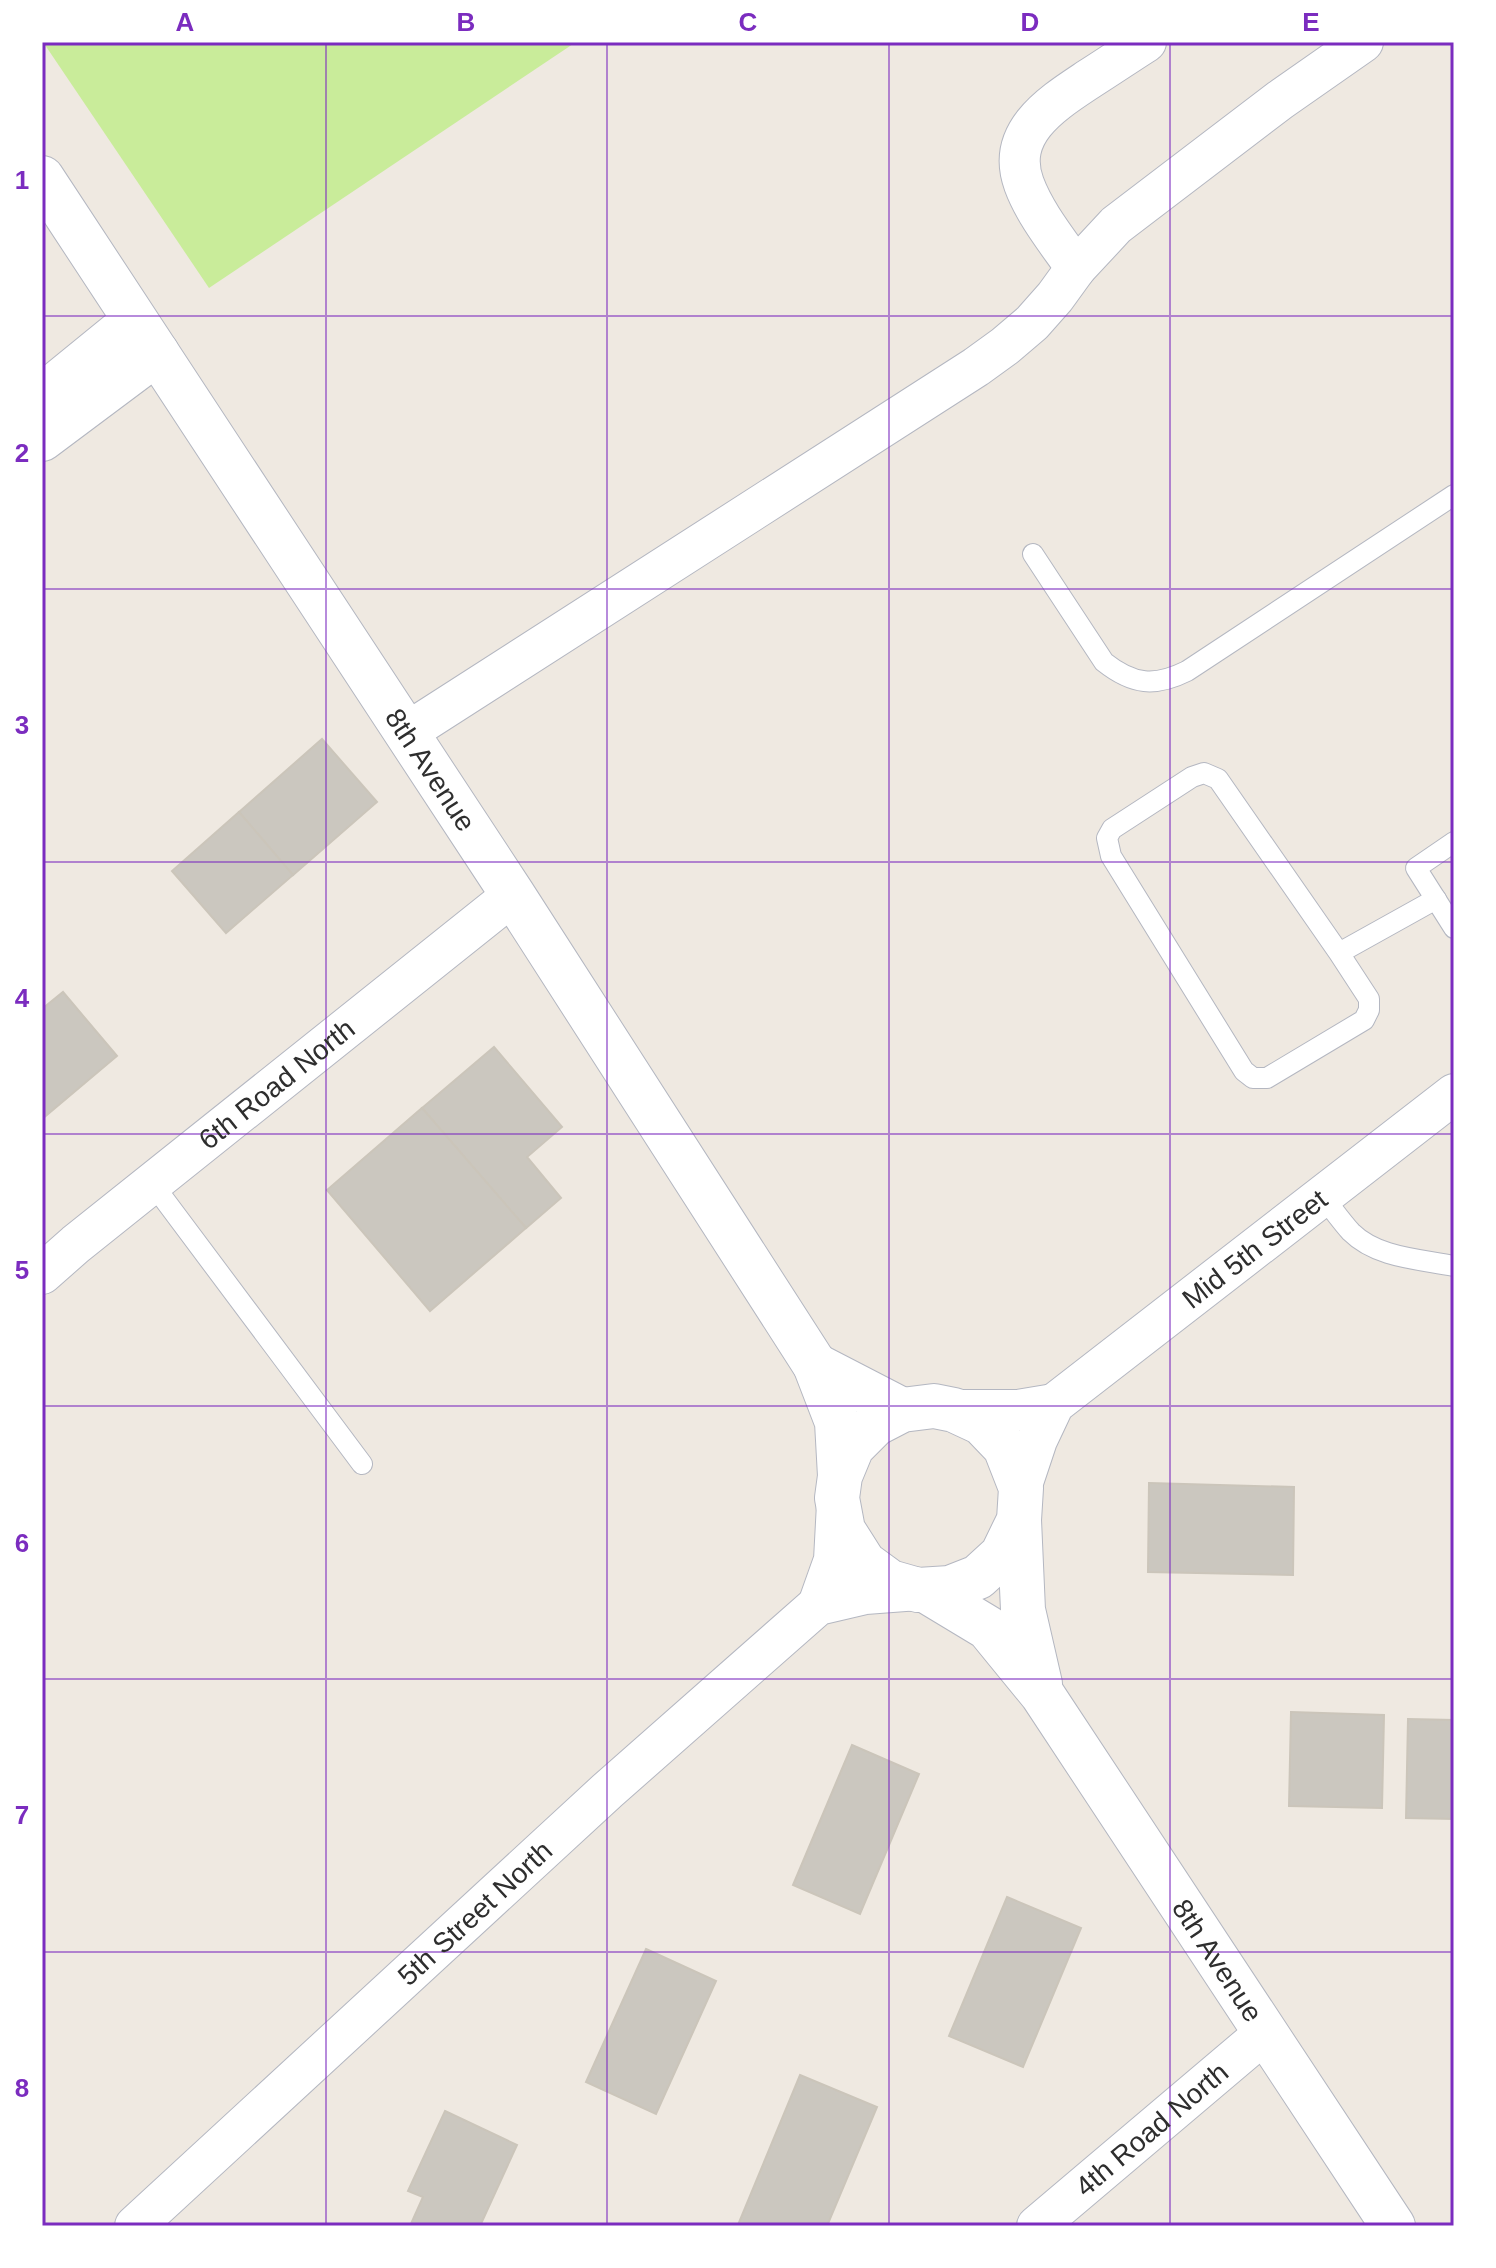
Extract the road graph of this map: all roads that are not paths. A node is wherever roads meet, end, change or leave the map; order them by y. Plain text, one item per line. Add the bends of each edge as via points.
1 (1146, 42) edge
2 (1363, 42) edge
3 (42, 178) edge
4 (1076, 268) junction
5 (146, 337) junction
6 (42, 396) edge
7 (42, 439) edge
8 (1454, 495) edge
9 (1033, 554) dead end
10 (406, 733) junction
11 (1454, 842) edge
12 (513, 895) junction
13 (1436, 899) junction
14 (1454, 928) edge
15 (1339, 953) junction
16 (1454, 1094) edge
17 (152, 1183) junction
18 (1323, 1197) junction
19 (1454, 1266) edge
20 (42, 1274) edge
21 (815, 1365) junction
22 (1054, 1404) junction
23 (902, 1410) junction
24 (954, 1410) junction
25 (362, 1464) dead end
26 (839, 1487) junction
27 (1020, 1504) junction
28 (922, 1590) junction
29 (818, 1605) junction
30 (1042, 1694) junction
31 (1265, 2033) junction
32 (135, 2226) edge
33 (1037, 2226) edge
34 (1393, 2226) edge

1 - 4 street via 1049,106 1024,139 1022,181
2 - 4 street via 1140,206
3 - 5 main road, 8th Avenue
4 - 10 street via 1032,323 976,367
5 - 6 main road
5 - 7 main road
5 - 10 main road, 8th Avenue
8 - 9 lane via 1187,671 1153,683 1118,674 1104,662
10 - 12 main road, 8th Avenue
11 - 13 lane via 1416,868
12 - 17 street, 6th Road North
12 - 21 main road, 8th Avenue
13 - 14 lane
13 - 15 lane
15 - 15 lane via 1369,999 1364,1020 1267,1078 1253,1078 1111,856 1107,838 1112,829 1192,777 1204,773 1218,779
16 - 18 street, Mid 5th Street
17 - 20 street, 6th Road North
17 - 25 lane
18 - 19 lane via 1370,1246
18 - 22 street, Mid 5th Street
21 - 23 main road, 8th Avenue
21 - 26 main road, 8th Avenue via 837,1422
22 - 24 street, Mid 5th Street
22 - 27 street, Mid 5th Street via 1037,1440
23 - 24 main road
23 - 26 main road via 875,1424 852,1447
24 - 27 main road via 982,1423 1005,1447
26 - 28 main road via 843,1530 864,1563 890,1582
26 - 29 street, 5th Street North via 834,1560
27 - 28 main road via 1002,1555 978,1577 950,1588
27 - 30 main road, 8th Avenue via 1023,1610
28 - 29 street, 5th Street North via 865,1594
28 - 30 main road, 8th Avenue via 988,1628
29 - 32 street, 5th Street North via 607,1791
30 - 31 main road, 8th Avenue
31 - 33 street, 4th Road North
31 - 34 main road, 8th Avenue

